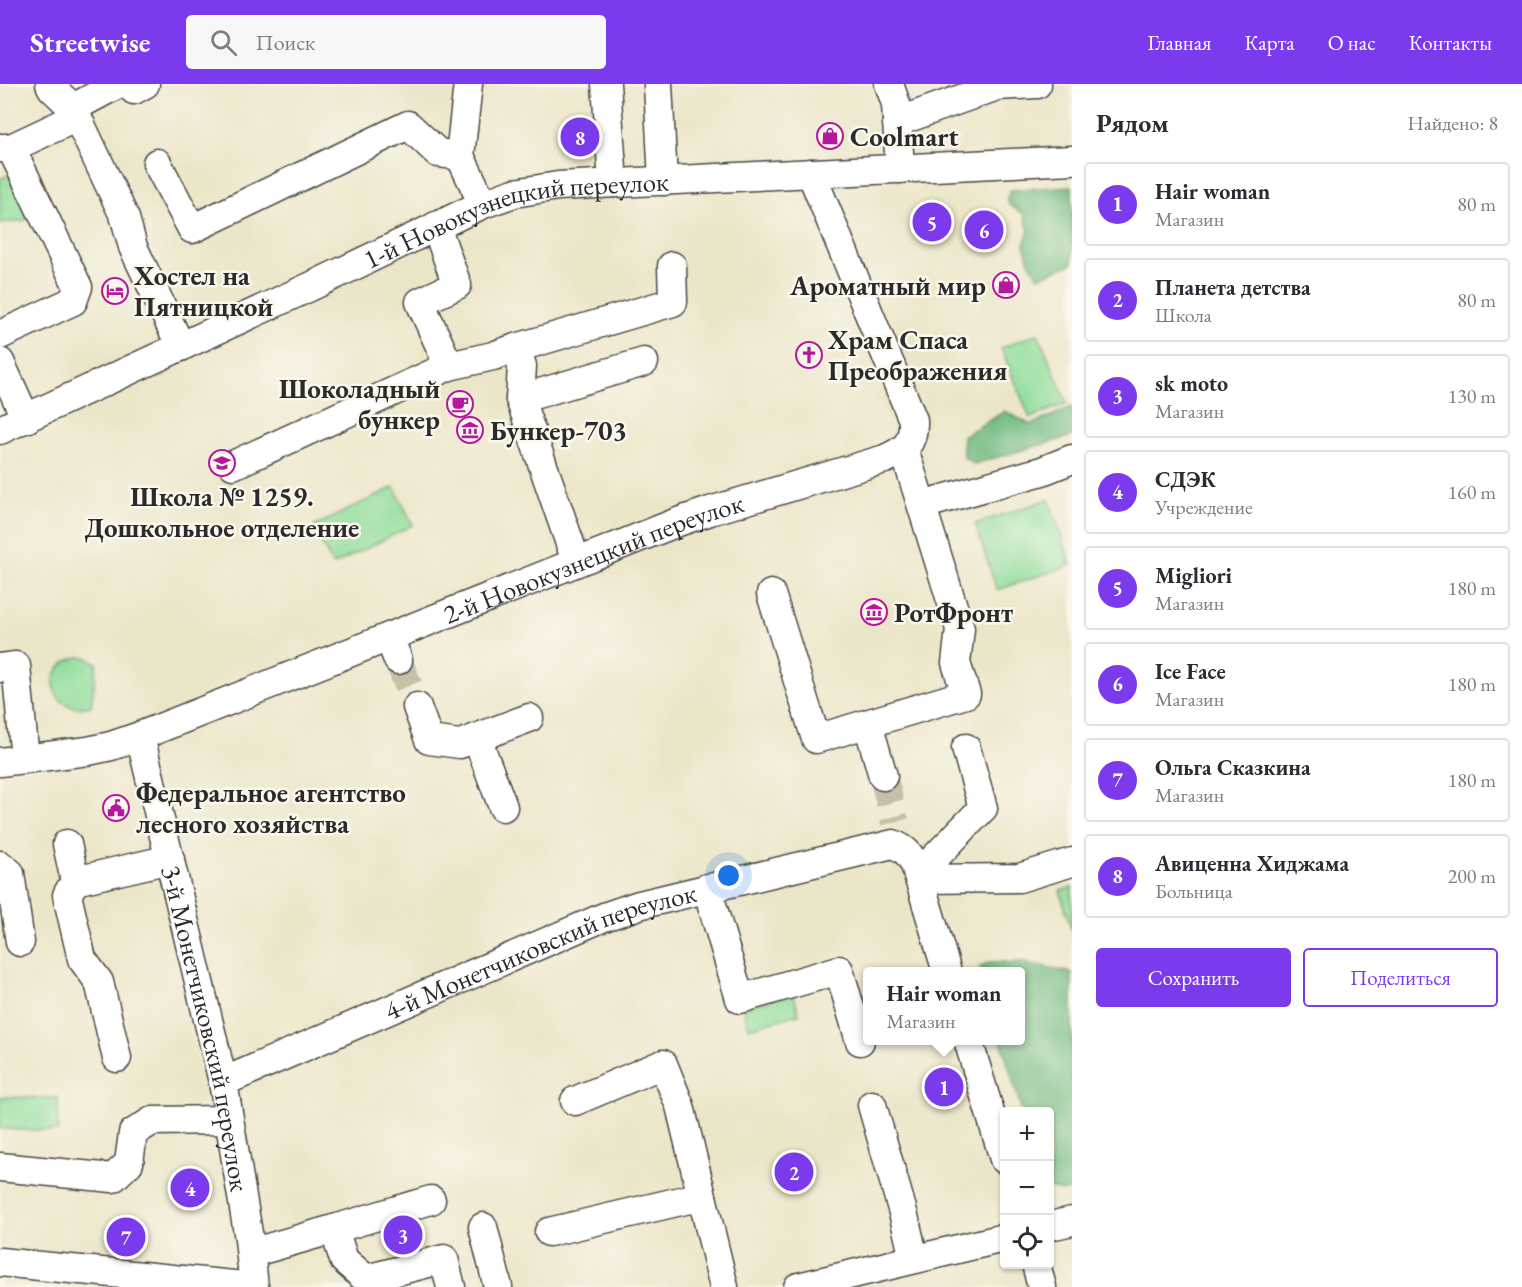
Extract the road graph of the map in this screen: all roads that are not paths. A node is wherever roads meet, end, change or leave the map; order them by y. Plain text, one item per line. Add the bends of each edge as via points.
1 (50, 84) edge
2 (118, 84) edge
3 (131, 84) edge
4 (146, 84) edge
5 (468, 84) edge
6 (606, 84) edge
7 (658, 84) edge
8 (889, 84) edge
9 (1037, 84) edge
10 (997, 85) edge
11 (75, 112) junction
12 (897, 122) junction
13 (6, 148) edge
14 (460, 156) junction
15 (1072, 160) edge
16 (157, 163) dead end
17 (900, 169) junction
18 (811, 173) junction
19 (663, 181) junction
20 (613, 183) junction
21 (483, 204) junction
22 (436, 226) junction
23 (672, 266) dead end
24 (0, 335) edge
25 (181, 347) junction
26 (516, 348) junction
27 (0, 362) edge
28 (644, 362) dead end
29 (449, 366) junction
30 (520, 399) junction
31 (26, 419) junction
32 (0, 430) edge
33 (904, 449) junction
34 (1072, 459) edge
35 (233, 465) dead end
36 (921, 505) junction
37 (576, 561) junction
38 (771, 594) dead end
39 (0, 668) edge
40 (417, 707) tunnel mouth
41 (529, 718) dead end
42 (868, 724) junction
43 (140, 736) junction
44 (477, 738) junction
45 (966, 748) dead end
46 (12, 761) edge
47 (883, 776) tunnel mouth
48 (503, 807) dead end
49 (66, 844) dead end
50 (170, 859) junction
51 (1072, 862) edge
52 (0, 865) edge
53 (919, 877) junction
54 (75, 881) junction
55 (707, 888) junction
56 (20, 942) dead end
57 (946, 967) edge
58 (860, 1041) dead end
59 (969, 1045) edge
60 (117, 1058) dead end
61 (223, 1082) junction
62 (575, 1101) dead end
63 (872, 1105) dead end
64 (229, 1120) junction
65 (1000, 1143) edge
66 (0, 1167) edge
67 (702, 1196) junction
68 (431, 1200) dead end
69 (1072, 1221) edge
70 (1054, 1225) edge
71 (483, 1227) dead end
72 (334, 1229) junction
73 (549, 1232) dead end
74 (1000, 1239) edge
75 (251, 1253) junction
76 (914, 1259) junction
77 (0, 1262) edge
78 (1037, 1269) edge
79 (145, 1281) edge
80 (254, 1287) edge
81 (451, 1287) edge
82 (498, 1287) edge
83 (724, 1287) edge
84 (798, 1287) edge
85 (1042, 1287) edge

1 - 11 street
2 - 11 street
3 - 4 street via 134,90
5 - 14 street
6 - 20 street
7 - 19 street
8 - 12 street
9 - 10 street
10 - 12 street
11 - 13 street
11 - 25 street
12 - 17 street
13 - 24 street via 78,287 73,301
14 - 16 street via 438,153 408,125 192,229
14 - 21 street
15 - 17 street, 1-й Новокузнецкий переулок
17 - 18 street, 1-й Новокузнецкий переулок
18 - 19 street, 1-й Новокузнецкий переулок
18 - 33 street via 913,420 914,432
19 - 20 street, 1-й Новокузнецкий переулок
20 - 21 street, 1-й Новокузнецкий переулок via 514,193
21 - 22 street, 1-й Новокузнецкий переулок
22 - 25 street, 1-й Новокузнецкий переулок
22 - 29 street via 457,285 420,302
23 - 26 street via 673,302
25 - 31 street, 1-й Новокузнецкий переулок
26 - 29 street
26 - 30 street via 522,366
27 - 31 street
28 - 30 street
29 - 35 street
30 - 37 street
31 - 32 street, 1-й Новокузнецкий переулок
33 - 36 street
33 - 37 street, 2-й Новокузнецкий переулок via 885,459 688,518
34 - 36 street
36 - 42 street via 960,629 956,663 966,694
37 - 43 street, 2-й Новокузнецкий переулок via 394,648
38 - 42 street via 816,739
39 - 46 street via 16,666
40 - 44 street via 429,740 460,744
41 - 44 street
42 - 47 street
43 - 46 street, 2-й Новокузнецкий переулок via 88,751
43 - 50 street, 3-й Монетчиковский переулок
44 - 48 street
45 - 53 street via 984,808
49 - 54 street
50 - 54 street
50 - 61 street, 3-й Монетчиковский переулок
51 - 53 street via 1019,878
52 - 56 street via 10,873
53 - 55 street, 4-й Монетчиковский переулок via 911,855 897,838
53 - 57 street
54 - 60 street via 67,895 82,958 99,982
55 - 58 street via 740,999 839,970
55 - 61 street, 4-й Монетчиковский переулок via 604,917
59 - 65 street
61 - 64 street, 3-й Монетчиковский переулок
62 - 67 street via 663,1064 680,1106
63 - 76 street
64 - 66 street via 152,1120 133,1133 129,1163 113,1178
64 - 75 street, 3-й Монетчиковский переулок
67 - 73 street
67 - 83 street
68 - 72 street
69 - 70 street
71 - 82 street
72 - 75 street
72 - 81 street via 344,1260 366,1279 444,1259
74 - 76 street
75 - 80 street, 3-й Монетчиковский переулок
76 - 84 street
77 - 79 street
78 - 85 street
79 - 80 street

